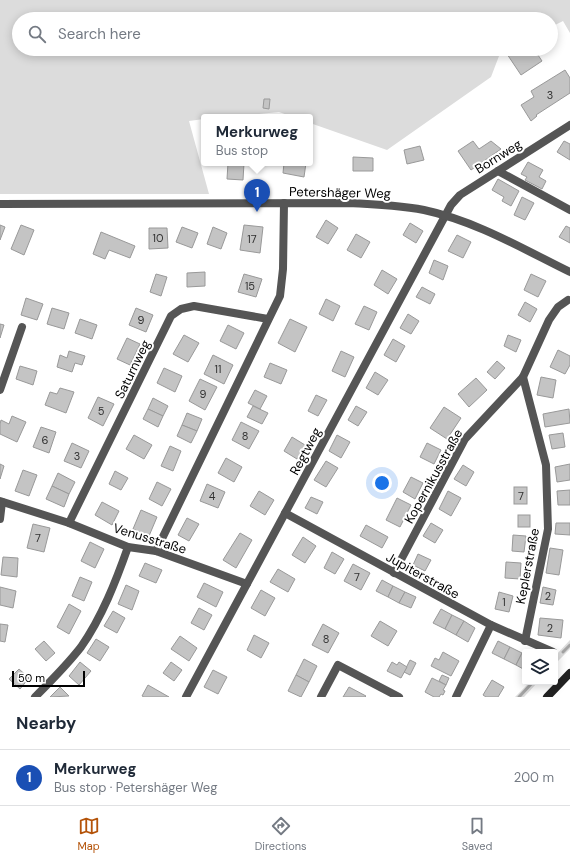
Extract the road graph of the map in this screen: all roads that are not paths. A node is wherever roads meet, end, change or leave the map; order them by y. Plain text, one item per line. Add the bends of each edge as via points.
1 (570, 125) edge
2 (498, 171) junction
3 (284, 203) junction
4 (0, 204) edge
5 (570, 210) edge
6 (446, 216) junction
7 (570, 272) edge
8 (568, 300) dead end
9 (268, 319) junction
10 (22, 326) dead end
11 (522, 377) junction
12 (0, 390) edge
13 (1, 502) edge
14 (285, 513) junction
15 (0, 519) edge
16 (69, 523) junction
17 (128, 547) junction
18 (156, 551) junction
19 (394, 573) junction
20 (247, 584) junction
21 (491, 625) junction
22 (525, 641) junction
23 (545, 649) edge
24 (570, 673) edge
25 (36, 697) edge
26 (186, 697) edge
27 (321, 697) edge
28 (399, 697) edge
29 (456, 697) edge
30 (547, 697) edge

1 - 2 street, Bornweg
2 - 5 street
2 - 6 street, Bornweg via 460,195
3 - 4 street, Petershäger Weg
3 - 6 street, Petershäger Weg via 396,206
3 - 9 street via 280,296
6 - 7 street, Petershäger Weg via 501,238
6 - 14 street, Regtweg
8 - 11 street, Kopernikusstraße via 558,307 549,320
9 - 16 street, Saturnweg via 194,306 181,309 171,316
9 - 18 street
10 - 12 street
11 - 19 street, Kopernikusstraße via 465,439
11 - 22 street, Keplerstraße via 546,465 548,529
13 - 15 street
13 - 16 street, Venusstraße
14 - 19 street, Jupiterstraße
14 - 20 street, Regtweg
16 - 17 street, Venusstraße
17 - 18 street, Venusstraße
17 - 25 street via 101,612 81,646
18 - 20 street, Venusstraße
19 - 21 street, Jupiterstraße
20 - 26 street, Regtweg
21 - 22 street, Jupiterstraße
21 - 29 street
22 - 23 street, Jupiterstraße
24 - 30 main road
27 - 28 street via 338,665

